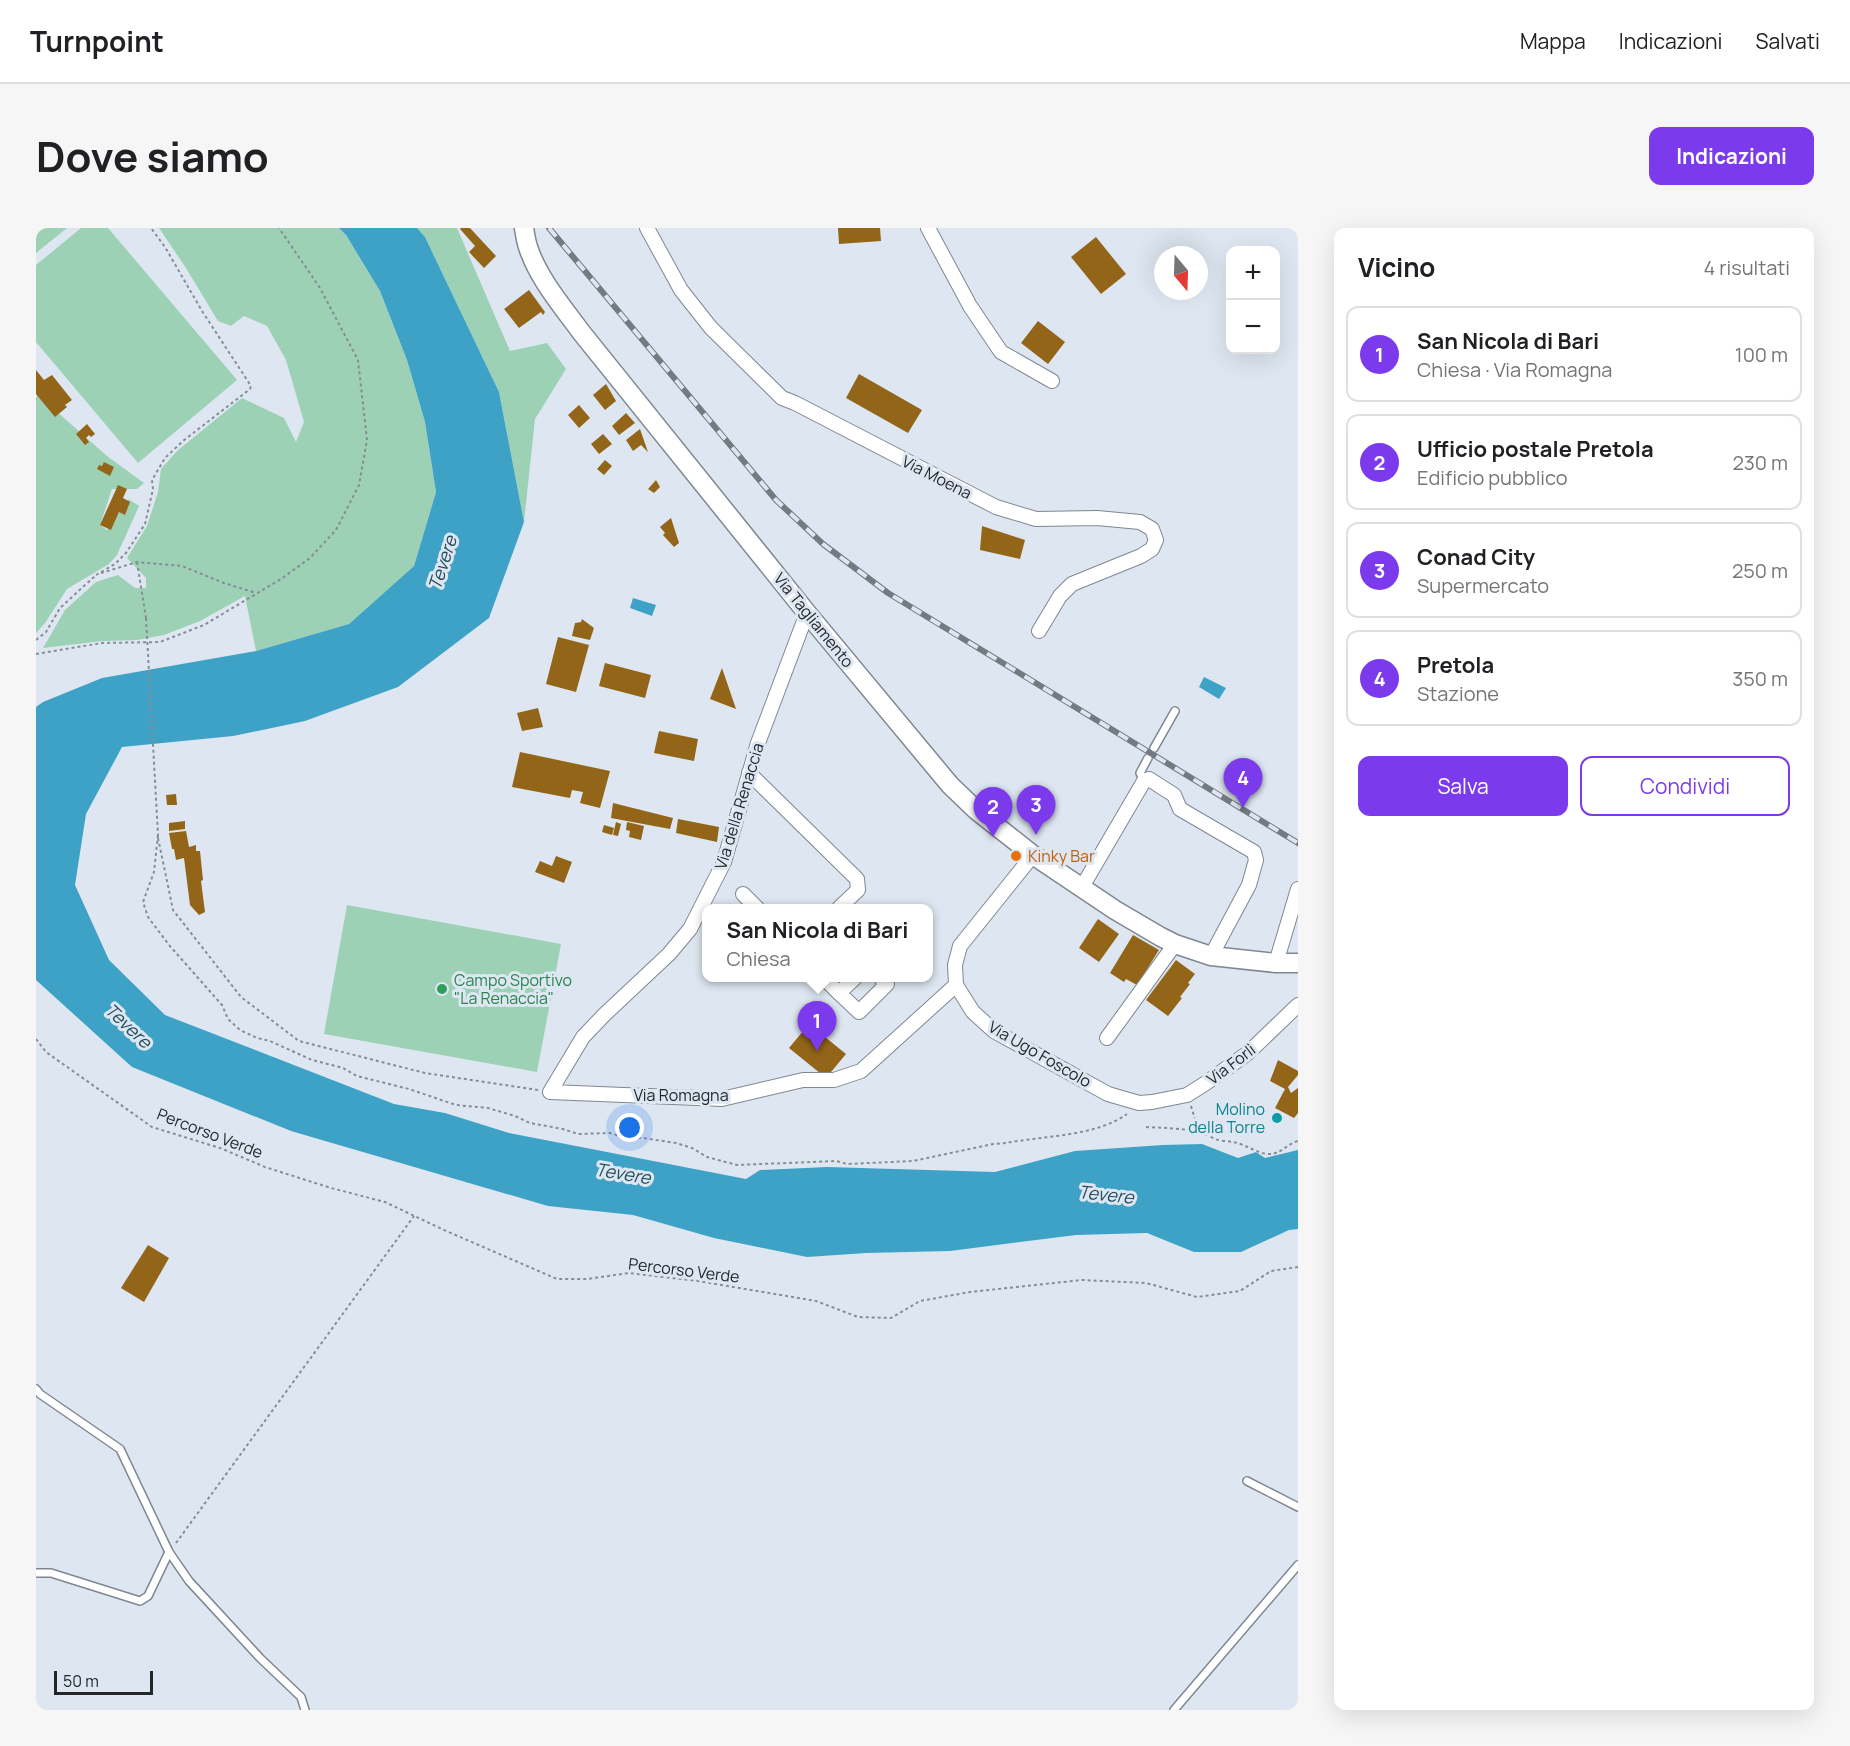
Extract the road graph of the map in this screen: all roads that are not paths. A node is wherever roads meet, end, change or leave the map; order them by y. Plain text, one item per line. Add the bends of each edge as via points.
1 (524, 228) edge
2 (647, 228) edge
3 (928, 228) edge
4 (1052, 381) dead end
5 (807, 613) junction
6 (1039, 631) dead end
7 (1175, 711) dead end
8 (1154, 748) dead end
9 (1148, 759) dead end
10 (750, 773) junction
11 (1144, 781) junction
12 (1034, 855) junction
13 (1082, 887) junction
14 (1298, 889) edge
15 (743, 894) dead end
16 (703, 904) edge
17 (752, 904) edge
18 (844, 904) edge
19 (702, 906) edge
20 (1175, 944) junction
21 (1211, 956) junction
22 (1276, 963) junction
23 (1298, 963) edge
24 (828, 982) edge
25 (851, 982) edge
26 (885, 982) edge
27 (956, 985) junction
28 (839, 993) junction
29 (1295, 1012) edge
30 (1107, 1038) dead end
31 (550, 1092) joint
32 (1152, 1102) joint
33 (36, 1389) edge
34 (1247, 1481) dead end
35 (1298, 1507) edge
36 (169, 1552) junction
37 (1298, 1565) edge
38 (36, 1573) edge
39 (305, 1710) edge
40 (1174, 1710) edge

1 - 5 street, Via Tagliamento via 527,246 562,308
2 - 6 street, Via Moena via 681,290 711,328 782,398 996,507 1036,519 1097,518 1140,522 1152,529 1156,540 1152,549 1072,584
3 - 4 street via 970,306 1001,352
5 - 10 street, Via della Renaccia
5 - 12 street, Via Tagliamento via 950,785
7 - 8 lane
9 - 11 lane via 1140,773
10 - 16 street, Via della Renaccia via 724,862
10 - 18 street via 857,879 858,890
11 - 13 street
11 - 21 street via 1149,779 1174,795 1180,809 1254,852 1256,860 1249,885
12 - 13 street, Via Tagliamento
12 - 27 street via 960,946 955,965
13 - 20 street, Via Tagliamento
14 - 22 street
15 - 17 street
19 - 31 street, Via della Renaccia via 690,930 669,954 583,1037
20 - 21 street, Via Tagliamento
20 - 30 street
21 - 22 street, Via Tagliamento
22 - 23 street, Via Tagliamento
24 - 28 street
25 - 28 street
26 - 28 street via 859,1012
27 - 31 street, Via Romagna via 861,1071 834,1080 803,1080 722,1099
27 - 32 street, Via Ugo Foscolo via 973,1012 994,1031 1108,1094 1139,1103
29 - 32 street, Via Forlì via 1248,1053 1188,1094
33 - 36 lane via 120,1449
34 - 35 lane
36 - 38 lane via 148,1596 140,1601 51,1573
36 - 39 lane via 197,1590 301,1697
37 - 40 lane

